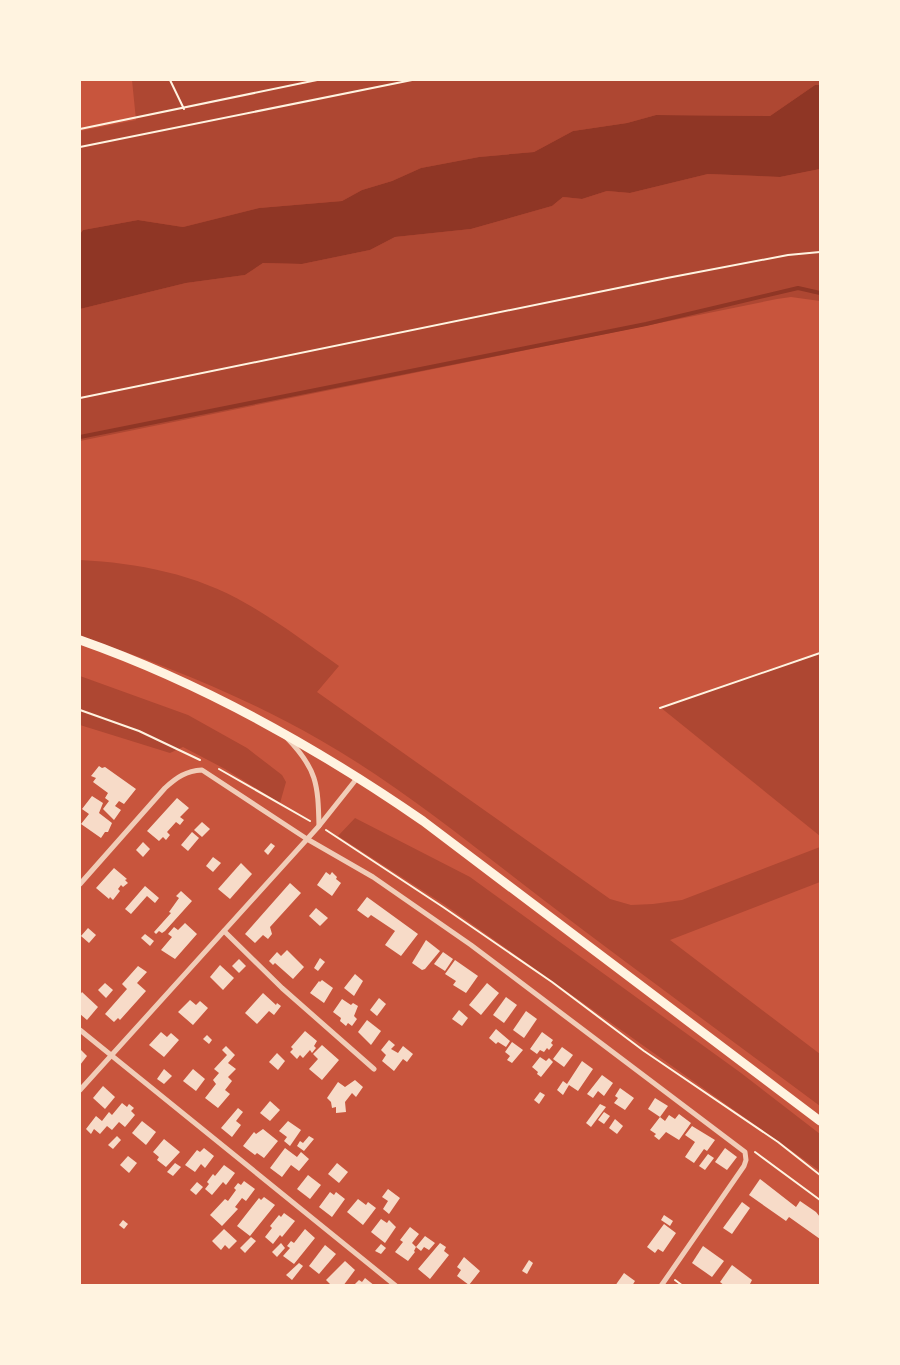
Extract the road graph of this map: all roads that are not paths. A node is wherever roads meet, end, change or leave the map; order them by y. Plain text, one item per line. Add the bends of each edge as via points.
1 (80, 640) edge
2 (279, 730) junction
3 (358, 777) junction
4 (319, 826) junction
5 (307, 839) junction
6 (80, 884) edge
7 (224, 931) junction
8 (80, 1029) edge
9 (110, 1055) junction
10 (374, 1068) dead end
11 (80, 1090) edge
12 (820, 1122) edge
13 (396, 1286) edge
14 (661, 1286) edge

1 - 2 main road via 197,688
2 - 3 main road
2 - 4 street via 303,755 316,779
3 - 4 street
3 - 12 main road via 423,821
4 - 5 street
5 - 6 street via 202,770 189,771 165,788
5 - 7 street
5 - 14 street via 374,876 471,945 745,1152 744,1166
7 - 9 street
7 - 10 street
8 - 9 street
9 - 11 street
9 - 13 street

